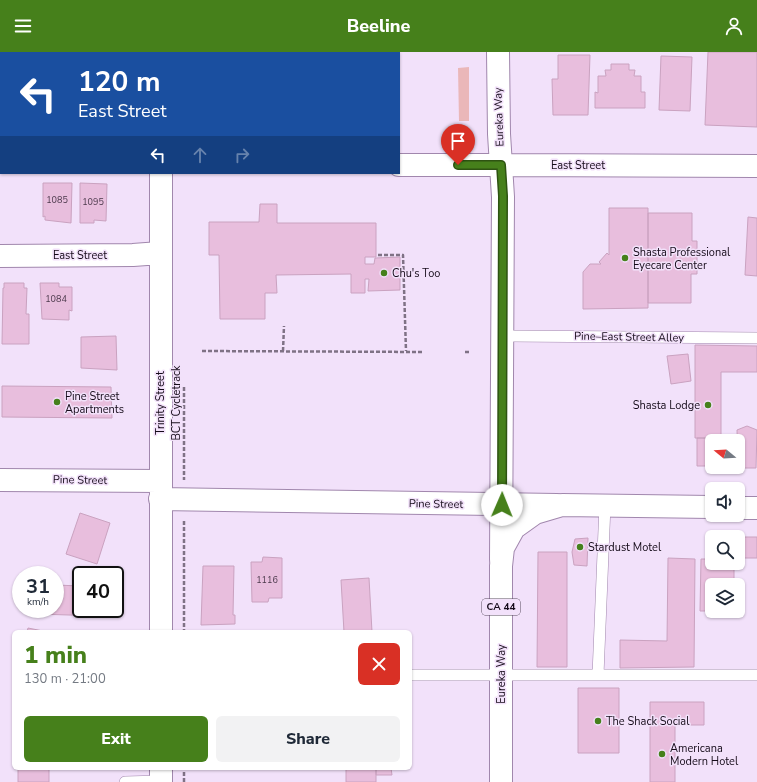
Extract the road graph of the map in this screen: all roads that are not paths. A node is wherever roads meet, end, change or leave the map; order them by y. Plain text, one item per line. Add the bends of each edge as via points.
1 (498, 52) edge
2 (400, 165) edge
3 (501, 165) junction
4 (757, 166) edge
5 (161, 174) edge
6 (160, 253) junction
7 (0, 256) edge
8 (502, 336) junction
9 (757, 338) edge
10 (0, 480) edge
11 (160, 490) junction
12 (502, 505) junction
13 (562, 505) junction
14 (605, 505) junction
15 (705, 507) edge
16 (745, 508) edge
17 (757, 508) edge
18 (501, 566) junction
19 (161, 630) edge
20 (412, 675) edge
21 (501, 675) junction
22 (598, 675) junction
23 (757, 675) edge
24 (161, 777) edge
25 (125, 782) edge
26 (501, 782) edge

1 - 3 main road, Eureka Way
2 - 3 main road, East Street
3 - 4 main road, East Street
3 - 8 main road, Eureka Way
5 - 6 main road, Trinity Street
6 - 7 main road, East Street
6 - 11 main road, Trinity Street
8 - 9 lane, Pine–East Street Alley
8 - 12 main road, Eureka Way
10 - 11 main road, Pine Street
11 - 12 main road, Pine Street via 184,499
11 - 19 main road, Trinity Street
12 - 13 main road, Pine Street
12 - 18 main road, Eureka Way
13 - 14 main road, Pine Street / CA 44
13 - 18 main road, Eureka Way / CA 44 via 535,513 514,528 503,548
14 - 15 main road, Pine Street / CA 44
14 - 22 lane
16 - 17 main road
18 - 21 main road, Eureka Way / CA 44
20 - 21 lane
21 - 22 lane
21 - 26 main road, Eureka Way / CA 44
22 - 23 lane
24 - 25 lane

